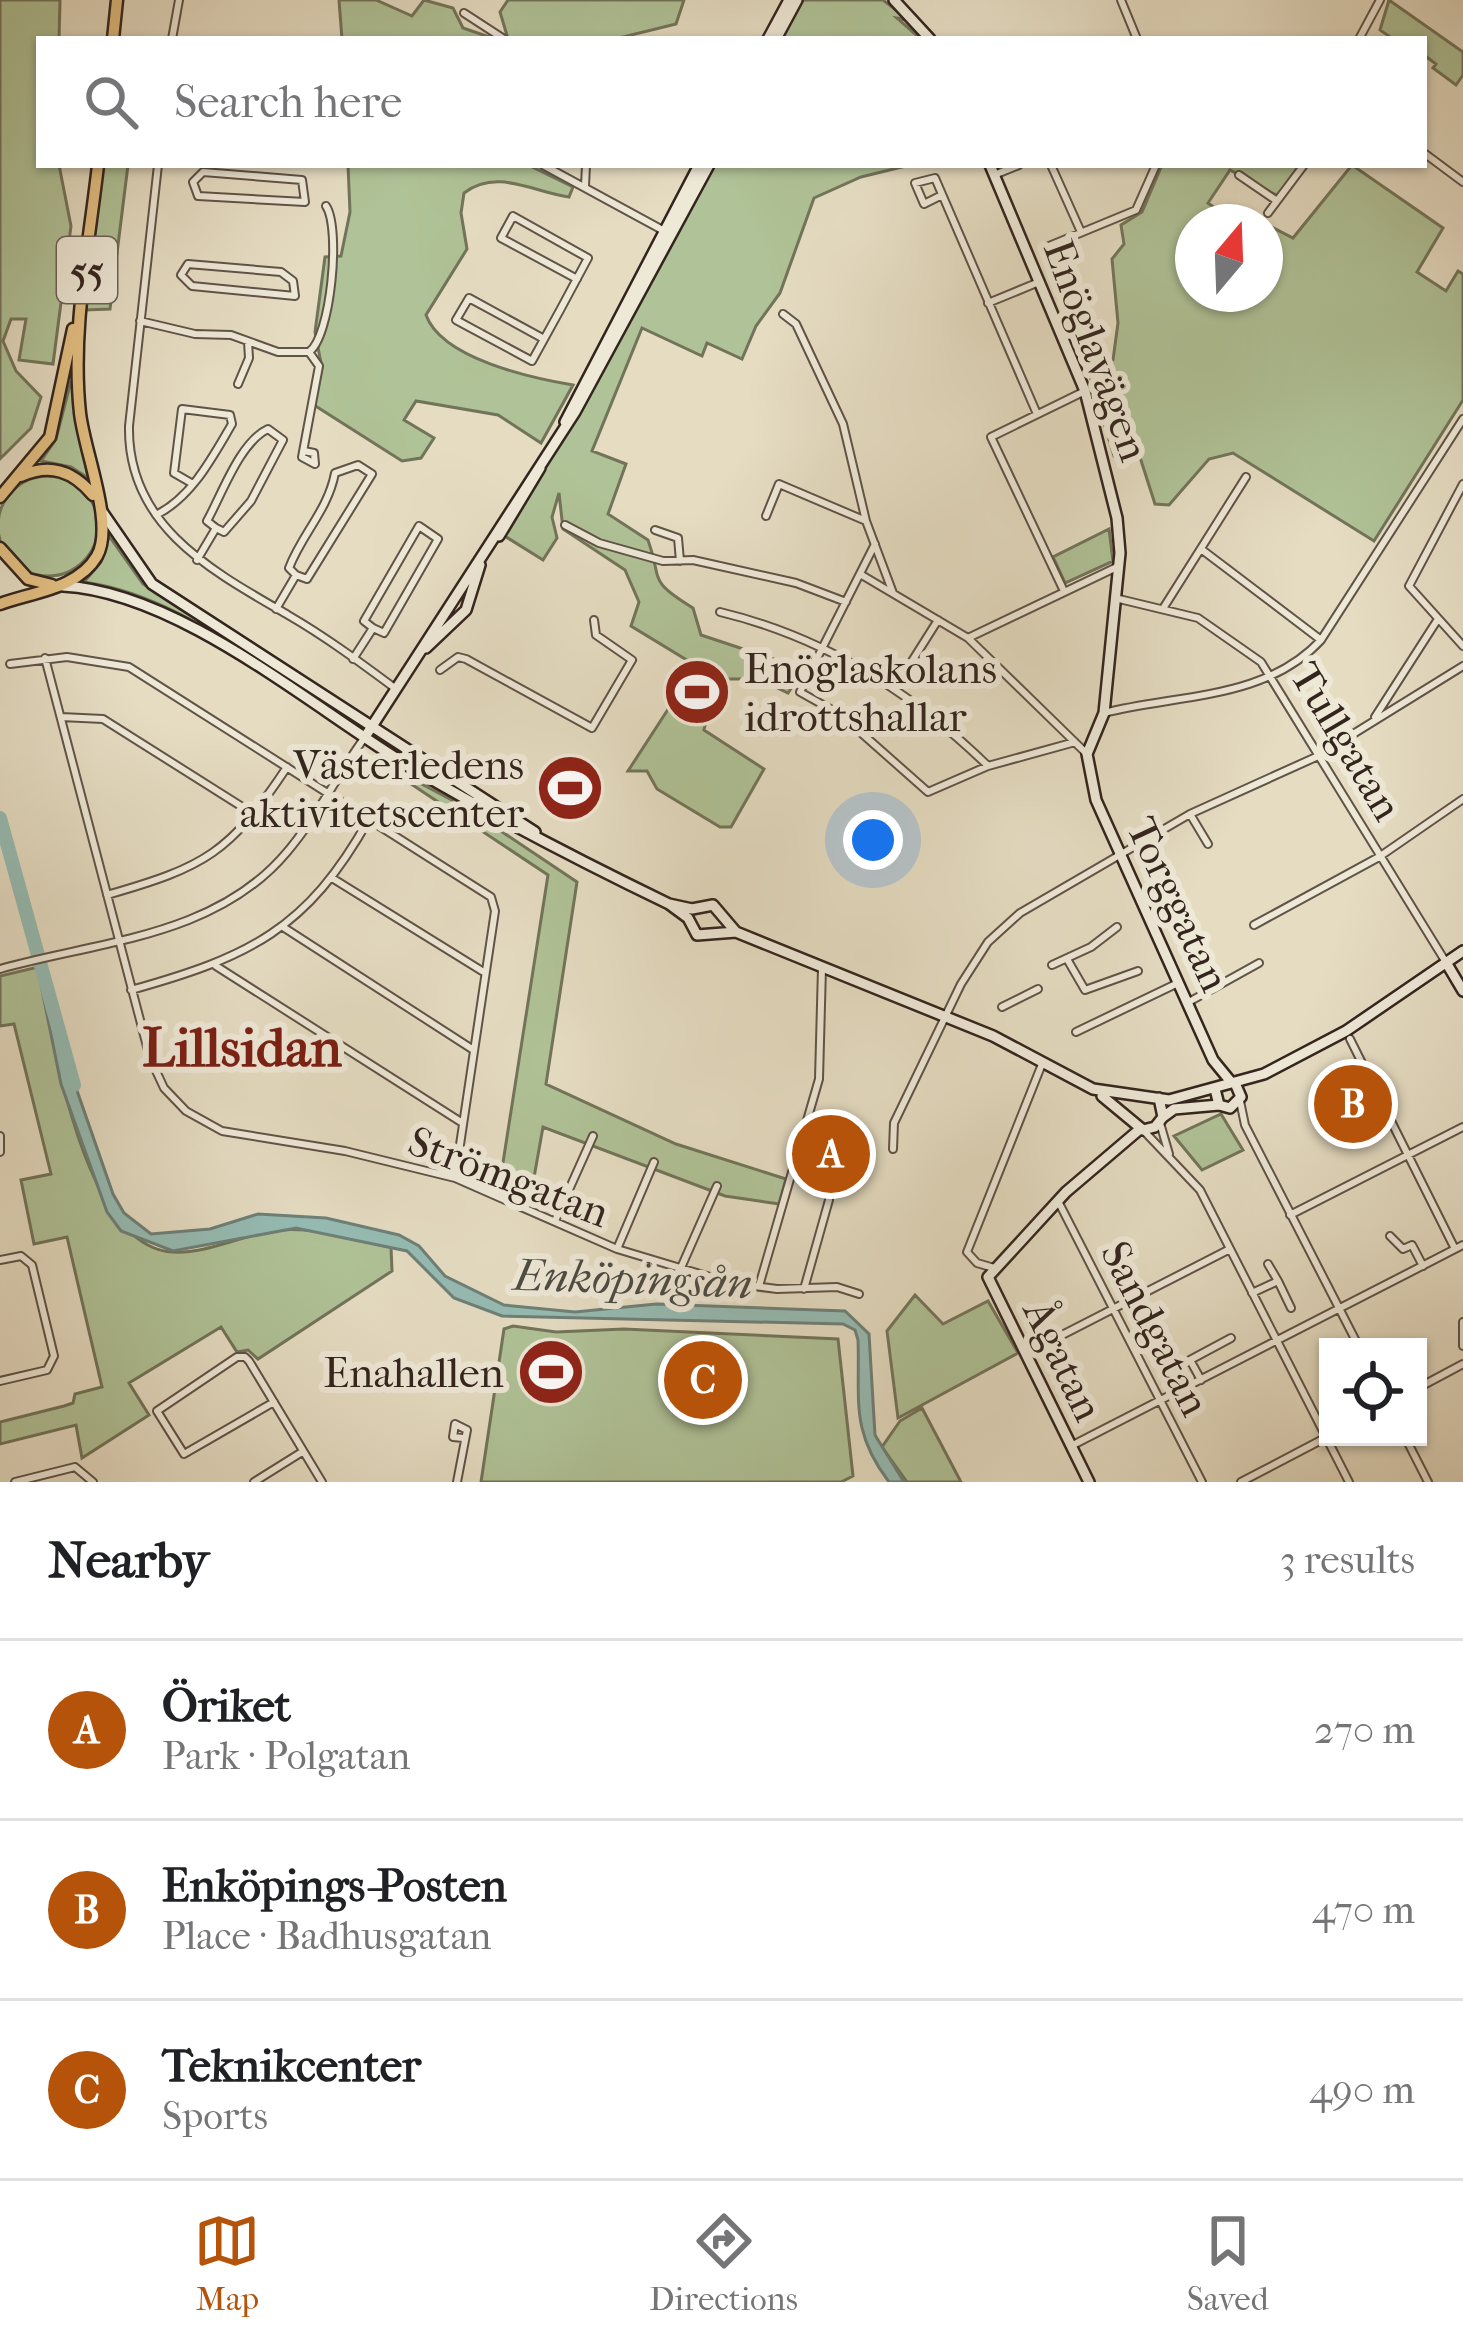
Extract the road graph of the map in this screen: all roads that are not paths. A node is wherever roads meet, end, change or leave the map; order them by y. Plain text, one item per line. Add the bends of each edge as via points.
1 (114, 0) edge
2 (179, 0) edge
3 (793, 0) edge
4 (894, 0) edge
5 (1121, 0) edge
6 (1380, 0) edge
7 (464, 13) dead end
8 (109, 36) edge
9 (173, 36) edge
10 (499, 36) edge
11 (774, 36) edge
12 (927, 36) edge
13 (1136, 36) edge
14 (1361, 36) edge
15 (1427, 155) edge
16 (95, 168) edge
17 (95, 168) edge
18 (158, 168) edge
19 (549, 168) edge
20 (586, 168) edge
21 (698, 168) edge
22 (707, 168) edge
23 (1052, 168) edge
24 (1155, 168) edge
25 (1302, 168) edge
26 (992, 170) edge
27 (1239, 176) dead end
28 (194, 182) joint
29 (1463, 182) edge
30 (584, 186) junction
31 (942, 195) junction
32 (1277, 201) junction
33 (1275, 204) edge
34 (326, 206) dead end
35 (1081, 232) junction
36 (667, 233) junction
37 (1045, 248) dead end
38 (181, 275) joint
39 (577, 279) junction
40 (1039, 283) junction
41 (988, 303) junction
42 (783, 314) dead end
43 (140, 320) junction
44 (544, 339) junction
45 (248, 341) junction
46 (309, 352) junction
47 (238, 384) dead end
48 (1085, 391) junction
49 (1037, 414) junction
50 (1463, 418) edge
51 (304, 451) dead end
52 (544, 458) junction
53 (1246, 477) dead end
54 (15, 478) junction
55 (0, 482) edge
56 (193, 484) junction
57 (1463, 484) edge
58 (0, 497) edge
59 (95, 497) junction
60 (1460, 498) edge
61 (101, 510) junction
62 (156, 515) junction
63 (766, 516) dead end
64 (866, 521) junction
65 (565, 525) dead end
66 (217, 527) junction
67 (655, 530) dead end
68 (875, 544) junction
69 (0, 548) edge
70 (1201, 549) junction
71 (196, 560) junction
72 (680, 560) junction
73 (1119, 566) junction
74 (860, 574) junction
75 (296, 575) junction
76 (57, 585) junction
77 (1063, 589) junction
78 (893, 593) junction
79 (454, 594) junction
80 (469, 597) junction
81 (1115, 598) junction
82 (846, 602) junction
83 (0, 604) edge
84 (1164, 607) junction
85 (276, 609) junction
86 (719, 612) dead end
87 (938, 619) junction
88 (1438, 619) junction
89 (594, 620) dead end
90 (374, 628) junction
91 (968, 638) junction
92 (1322, 640) junction
93 (824, 646) junction
94 (1463, 646) edge
95 (418, 655) junction
96 (45, 658) junction
97 (353, 659) junction
98 (10, 664) dead end
99 (1463, 666) edge
100 (440, 670) dead end
101 (1273, 679) junction
102 (895, 688) junction
103 (396, 689) junction
104 (1104, 712) junction
105 (61, 717) junction
106 (1373, 721) junction
107 (368, 732) junction
108 (1075, 742) junction
109 (1088, 754) junction
110 (1316, 757) junction
111 (988, 766) junction
112 (287, 767) junction
113 (1091, 774) joint
114 (327, 793) junction
115 (1463, 799) edge
116 (1190, 814) junction
117 (255, 815) junction
118 (369, 819) junction
119 (1208, 844) dead end
120 (1118, 856) junction
121 (1379, 857) junction
122 (332, 878) junction
123 (107, 895) junction
124 (690, 914) junction
125 (1254, 925) dead end
126 (721, 926) junction
127 (284, 928) junction
128 (1118, 928) dead end
129 (119, 940) junction
130 (1463, 951) edge
131 (1067, 959) junction
132 (1259, 963) dead end
133 (1447, 964) junction
134 (1052, 965) dead end
135 (216, 966) junction
136 (822, 968) junction
137 (0, 969) edge
138 (1138, 971) dead end
139 (483, 972) junction
140 (1178, 983) junction
141 (1038, 989) dead end
142 (131, 990) junction
143 (1463, 991) edge
144 (1187, 1003) junction
145 (1002, 1007) dead end
146 (944, 1018) junction
147 (1076, 1032) dead end
148 (1350, 1039) dead end
149 (472, 1048) junction
150 (1213, 1060) junction
151 (1043, 1064) junction
152 (1264, 1074) junction
153 (1233, 1082) junction
154 (1216, 1088) junction
155 (1093, 1089) junction
156 (1134, 1097) junction
157 (1159, 1098) junction
158 (1240, 1099) junction
159 (1220, 1106) junction
160 (1129, 1118) junction
161 (1162, 1120) junction
162 (461, 1122) junction
163 (1245, 1125) junction
164 (1463, 1127) edge
165 (1142, 1130) junction
166 (0, 1136) edge
167 (593, 1136) dead end
168 (1124, 1143) junction
169 (892, 1149) dead end
170 (0, 1152) edge
171 (1408, 1153) junction
172 (1170, 1157) junction
173 (654, 1162) dead end
174 (454, 1178) junction
175 (717, 1186) dead end
176 (829, 1200) dead end
177 (1058, 1201) junction
178 (1289, 1215) junction
179 (555, 1221) junction
180 (1390, 1236) dead end
181 (1459, 1247) edge
182 (617, 1249) junction
183 (1230, 1249) junction
184 (0, 1260) edge
185 (1268, 1264) dead end
186 (1423, 1266) junction
187 (994, 1268) junction
188 (680, 1270) junction
189 (1278, 1281) junction
190 (758, 1287) junction
191 (804, 1289) junction
192 (1252, 1293) junction
193 (859, 1294) dead end
194 (1113, 1308) junction
195 (1292, 1308) dead end
196 (1340, 1310) junction
197 (1463, 1322) edge
198 (1231, 1338) dead end
199 (1354, 1338) edge
200 (1277, 1342) junction
201 (1463, 1346) edge
202 (1164, 1348) dead end
203 (1025, 1354) junction
204 (1190, 1360) junction
205 (1463, 1364) edge
206 (1201, 1380) junction
207 (0, 1381) edge
208 (1427, 1383) edge
209 (1160, 1401) junction
210 (274, 1402) junction
211 (1319, 1420) edge
212 (463, 1438) dead end
213 (1319, 1442) edge
214 (1332, 1446) edge
215 (1410, 1446) edge
216 (1070, 1447) junction
217 (303, 1451) junction
218 (15, 1482) edge
219 (93, 1482) edge
220 (254, 1482) edge
221 (322, 1482) edge
222 (457, 1482) edge
223 (1089, 1482) edge
224 (1202, 1482) edge
225 (1240, 1482) edge
226 (1349, 1482) edge
227 (1428, 1482) edge

1 - 8 main road
2 - 9 street
3 - 11 street
4 - 12 street
5 - 13 street
6 - 14 street
7 - 10 street
15 - 29 street
16 - 54 main road, 55 via 59,411 43,449
17 - 59 main road, 55 via 78,374
18 - 43 street
19 - 30 street
20 - 30 street
21 - 36 street
22 - 36 street
23 - 35 street
24 - 35 street via 1136,210
25 - 32 street
26 - 40 street, Enöglavägen
27 - 32 street
28 - 28 street via 203,172 260,174 302,180 307,194 300,204 252,202 198,196
30 - 36 street
31 - 31 street via 935,178 914,183 924,204
31 - 41 street
32 - 33 street
34 - 46 street via 333,220 330,288 323,334
35 - 37 street
36 - 52 street
38 - 38 street via 188,264 263,267 293,281 295,296 192,286
39 - 39 street via 588,258 513,216 501,238
39 - 44 street
40 - 41 street
40 - 48 street, Enöglavägen
41 - 49 street
42 - 64 street via 796,324 843,424
43 - 45 street
43 - 62 street via 128,447
44 - 44 street via 532,361 456,320 469,298
45 - 46 street
45 - 47 street
46 - 51 street via 319,366
48 - 49 street
48 - 73 street, Enöglavägen via 1114,496
49 - 77 street via 991,436
50 - 92 street
52 - 79 street
52 - 80 street
53 - 70 street
54 - 55 street
54 - 58 main road, 55
54 - 59 main road via 54,469
56 - 56 street via 232,424 230,415 182,409 175,473
56 - 62 street
57 - 60 street
59 - 61 main road, 55
60 - 88 street via 1409,586
61 - 76 main road via 96,558
61 - 107 street via 152,584
62 - 71 street
63 - 64 street via 779,484
64 - 68 street
65 - 72 street via 598,543
66 - 66 street via 224,532 250,501 283,440 268,429 233,470 208,521
66 - 71 street
67 - 72 street via 678,538
68 - 74 street
68 - 78 street
69 - 76 main road via 28,579
70 - 84 street
70 - 92 street
71 - 85 street
72 - 82 street via 796,583
73 - 77 street
73 - 81 street, Enöglavägen
74 - 78 street
74 - 82 street
75 - 75 street via 307,579 326,555 372,474 358,466 335,473 319,522 292,560
75 - 85 street
76 - 83 main road
76 - 107 street via 108,592 172,618
77 - 91 street
78 - 87 street
79 - 80 street
79 - 95 street
80 - 95 street via 466,610
81 - 84 street, Tullgatan
81 - 104 street, Enöglavägen
82 - 93 street
84 - 101 street, Tullgatan via 1198,618
85 - 97 street
86 - 93 street
87 - 91 street
87 - 102 street
88 - 94 street
88 - 106 street
89 - 100 street via 596,635 632,660 592,728 466,659
90 - 90 street via 384,633 437,539 419,526 364,621
90 - 97 street
91 - 108 street
92 - 101 street
93 - 102 street
93 - 111 street via 800,692 841,715 925,791
95 - 103 street
96 - 98 street
96 - 105 street, Strömgatan
96 - 112 street via 128,667
97 - 103 street
99 - 106 street
101 - 104 street
101 - 110 street, Tullgatan
102 - 111 street
103 - 107 street
104 - 109 street, Enöglavägen
105 - 117 street via 103,719
105 - 123 street, Strömgatan
106 - 110 street
107 - 114 street
107 - 124 street
108 - 109 street
108 - 111 street
109 - 113 street, Enöglavägen
110 - 116 street
110 - 121 street, Tullgatan
112 - 114 street
112 - 117 street
113 - 120 street, Torggatan
114 - 118 street
114 - 129 street via 286,854 250,887 182,925
115 - 121 street
116 - 119 street
116 - 120 street
117 - 123 street via 206,860
118 - 122 street
118 - 139 street via 491,897
120 - 140 street, Torggatan
120 - 146 street via 1002,928
121 - 125 street
121 - 133 street, Tullgatan
122 - 127 street
122 - 139 street
123 - 129 street, Strömgatan
124 - 126 street via 697,935
124 - 126 street via 713,904
126 - 136 street
127 - 135 street
127 - 149 street
128 - 131 street
129 - 137 street
129 - 142 street, Strömgatan
130 - 133 street
131 - 134 street
131 - 138 street via 1085,990
132 - 144 street
133 - 143 street, Tullgatan
133 - 152 street
135 - 142 street
135 - 162 street
136 - 146 street
136 - 190 street via 819,1079
139 - 149 street
140 - 144 street, Torggatan
140 - 147 street
141 - 145 street
142 - 174 street, Strömgatan via 150,1058 186,1111 222,1131
144 - 150 street, Torggatan
146 - 151 street
146 - 169 street via 891,1131
148 - 171 street
149 - 162 street
150 - 153 street, Torggatan
150 - 154 street, Torggatan
151 - 155 street
151 - 187 street via 967,1252
152 - 153 street
152 - 158 street
153 - 154 street
153 - 158 street, Torggatan
154 - 157 street
154 - 159 street, Torggatan
155 - 156 street
155 - 160 street
156 - 157 street
156 - 160 street
157 - 161 street
158 - 159 street
158 - 163 street
159 - 161 street via 1174,1109
159 - 163 street
160 - 165 street
160 - 168 street
161 - 165 street
161 - 172 street
162 - 174 street
163 - 178 street
164 - 171 street
165 - 168 street
165 - 172 street
166 - 170 street
167 - 179 street
168 - 177 street
171 - 178 street
171 - 181 street
172 - 183 street via 1200,1190
173 - 182 street
174 - 179 street, Strömgatan
175 - 188 street
176 - 191 street
177 - 187 street
177 - 194 street, Sandgatan
178 - 196 street
179 - 182 street, Strömgatan
180 - 186 street via 1403,1249 1412,1246
181 - 186 street
182 - 188 street, Strömgatan
183 - 192 street
183 - 194 street
184 - 207 street via 21,1256 32,1265 54,1356 47,1370
185 - 189 street
186 - 196 street
187 - 203 street, Ågatan via 987,1282
188 - 190 street, Strömgatan
189 - 192 street
189 - 195 street
190 - 191 street, Strömgatan
191 - 193 street, Strömgatan
192 - 200 street
194 - 203 street
194 - 209 street, Sandgatan
196 - 199 street
196 - 200 street
197 - 201 street
198 - 204 street
200 - 206 street
200 - 211 street
202 - 204 street via 1176,1367
203 - 216 street, Ågatan
204 - 206 street
205 - 208 street
206 - 209 street
209 - 216 street
209 - 224 street, Sandgatan
210 - 210 street via 237,1357 161,1404 158,1416 179,1449 190,1452
210 - 217 street
212 - 222 street
213 - 225 street
214 - 226 street
215 - 227 street
216 - 223 street, Ågatan
217 - 220 street
217 - 221 street
218 - 219 street via 75,1467

